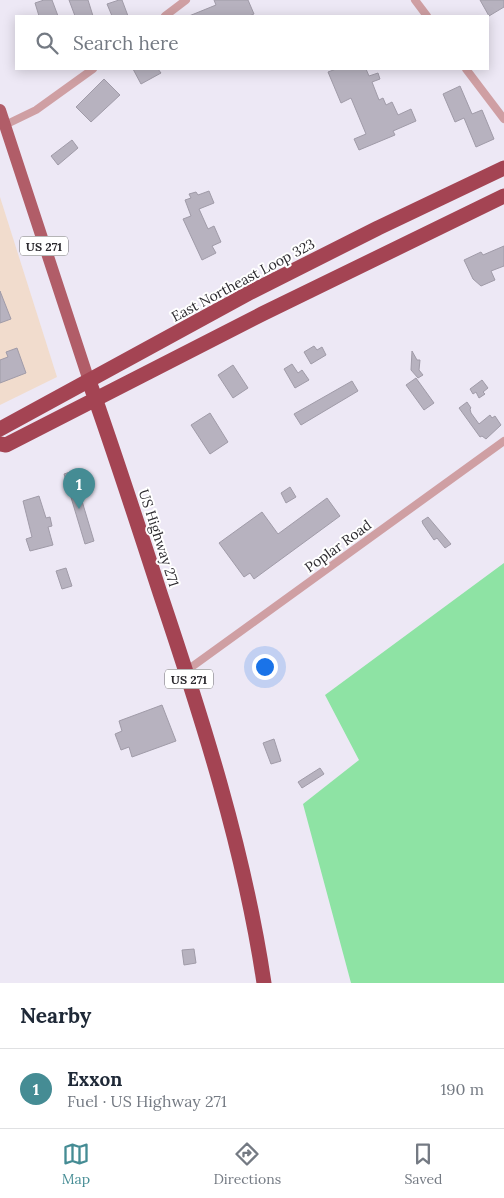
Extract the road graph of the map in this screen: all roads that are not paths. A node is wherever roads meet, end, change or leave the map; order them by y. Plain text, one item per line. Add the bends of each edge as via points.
1 (186, 0) edge
2 (415, 0) edge
3 (166, 15) edge
4 (426, 15) edge
5 (92, 70) edge
6 (467, 70) edge
7 (0, 110) edge
8 (504, 119) edge
9 (5, 125) junction
10 (504, 168) edge
11 (504, 196) edge
12 (378, 228) junction
13 (390, 251) junction
14 (252, 292) junction
15 (262, 314) junction
16 (89, 381) junction
17 (95, 398) junction
18 (0, 429) edge
19 (504, 441) edge
20 (0, 444) edge
21 (186, 671) junction
22 (264, 983) edge

1 - 3 street
2 - 4 street
5 - 9 street via 36,110
6 - 8 street
7 - 9 main road, US Highway 271 / US 271
9 - 16 main road, US Highway 271 / US 271
10 - 12 highway, East Northeast Loop 323
11 - 13 highway
12 - 13 highway
12 - 14 highway, East Northeast Loop 323
13 - 15 highway
14 - 15 highway
14 - 16 highway, East Northeast Loop 323
15 - 17 highway
16 - 17 highway, US Highway 271 / US 271
16 - 18 highway, East Northeast Loop 323
17 - 20 highway via 6,445
17 - 21 highway, US Highway 271 / US 271
19 - 21 street, Poplar Road
21 - 22 highway, US Highway 271 / US 271 via 238,848

